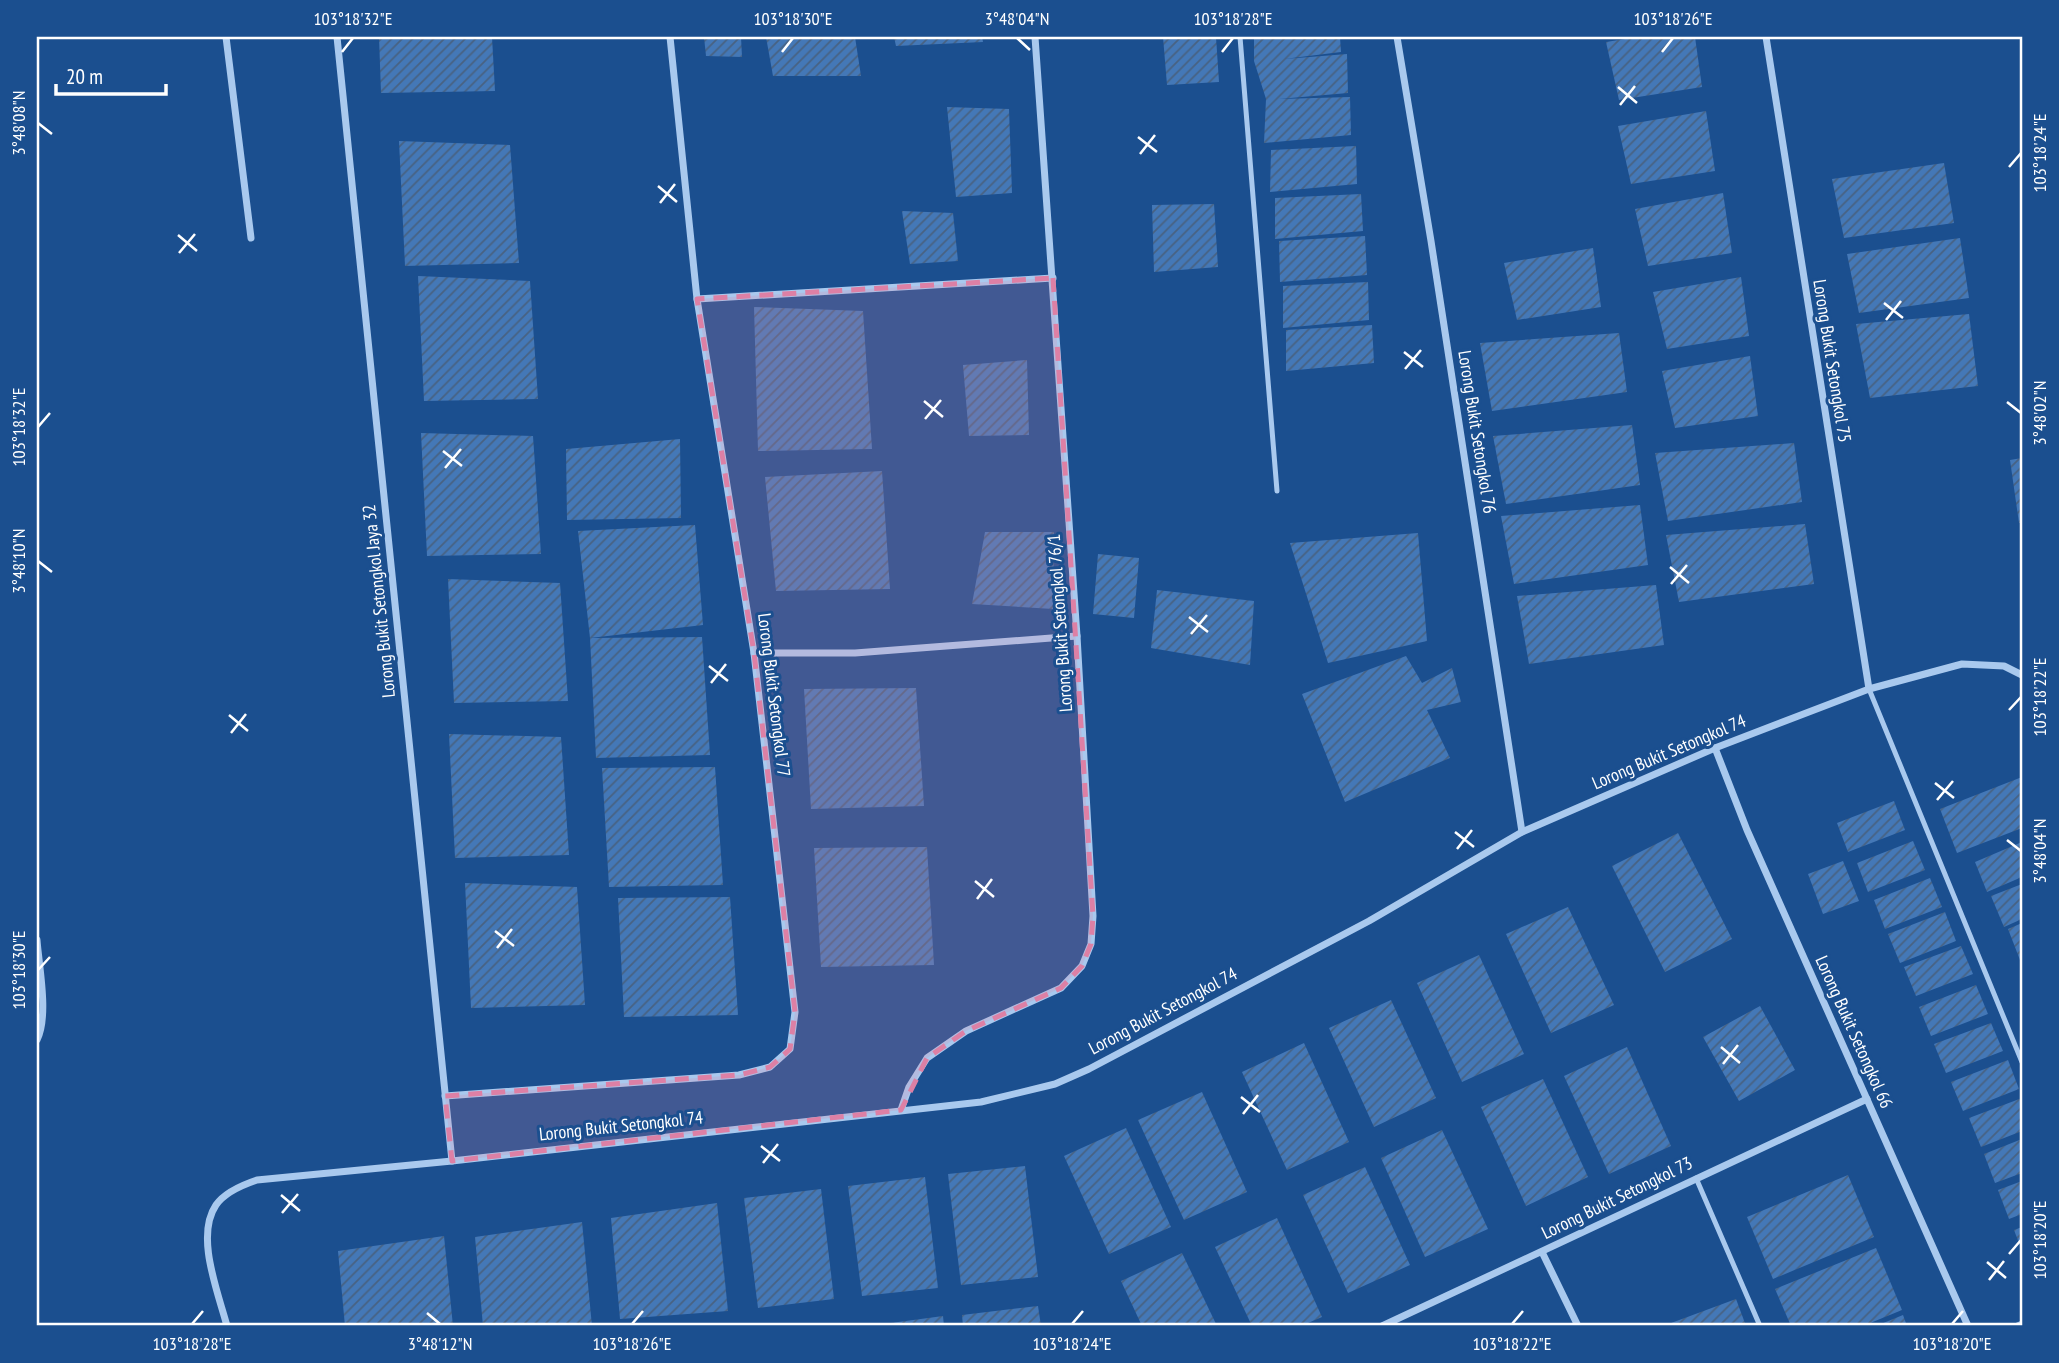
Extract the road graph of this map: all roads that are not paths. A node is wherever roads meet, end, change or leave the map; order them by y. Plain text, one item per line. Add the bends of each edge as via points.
1 (226, 37) edge
2 (337, 37) edge
3 (670, 37) edge
4 (1035, 37) edge
5 (1240, 37) edge
6 (1397, 37) edge
7 (1766, 37) edge
8 (251, 238) dead end
9 (1053, 278) junction
10 (697, 299) junction
11 (1277, 491) dead end
12 (1077, 636) junction
13 (754, 653) junction
14 (2022, 675) edge
15 (1869, 689) junction
16 (1715, 748) junction
17 (1522, 832) junction
18 (37, 940) edge
19 (37, 1040) edge
20 (2022, 1062) edge
21 (445, 1096) junction
22 (1867, 1099) junction
23 (901, 1110) junction
24 (452, 1161) junction
25 (1696, 1178) junction
26 (1542, 1252) junction
27 (2022, 1323) edge
28 (227, 1326) edge
29 (1382, 1326) edge
30 (1578, 1326) edge
31 (1760, 1326) edge
32 (1968, 1326) edge
33 (2015, 1326) edge

1 - 8 street
2 - 21 street, Lorong Bukit Setongkol Jaya 32
3 - 10 street, Lorong Bukit Setongkol 77
4 - 9 street, Lorong Bukit Setongkol 76/1
5 - 11 lane
6 - 17 street, Lorong Bukit Setongkol 76
7 - 15 street, Lorong Bukit Setongkol 75
9 - 10 street
9 - 12 street, Lorong Bukit Setongkol 76/1
10 - 13 street, Lorong Bukit Setongkol 77
12 - 13 street via 856,653
12 - 23 street, Lorong Bukit Setongkol 76/1 via 1091,944 1082,966 1060,988 966,1031 927,1058
13 - 21 street, Lorong Bukit Setongkol 77 via 795,1012 790,1049 770,1067 739,1075
14 - 15 street, Lorong Bukit Setongkol 74 via 2004,666 1962,664
15 - 16 street, Lorong Bukit Setongkol 74
15 - 20 lane
16 - 17 street, Lorong Bukit Setongkol 74
16 - 22 street, Lorong Bukit Setongkol 66
17 - 23 street, Lorong Bukit Setongkol 74 via 1369,921 1089,1069 1055,1084 981,1102
18 - 19 street via 42,1001
21 - 24 street, Lorong Bukit Setongkol Jaya 32
22 - 25 street, Lorong Bukit Setongkol 73
22 - 32 street, Lorong Bukit Setongkol 66
23 - 24 street, Lorong Bukit Setongkol 74
24 - 28 street, Lorong Bukit Setongkol 74 via 257,1180 235,1188 216,1204 206,1226
25 - 26 street, Lorong Bukit Setongkol 73
25 - 31 lane
26 - 29 street, Lorong Bukit Setongkol 73
26 - 30 street
27 - 33 lane

